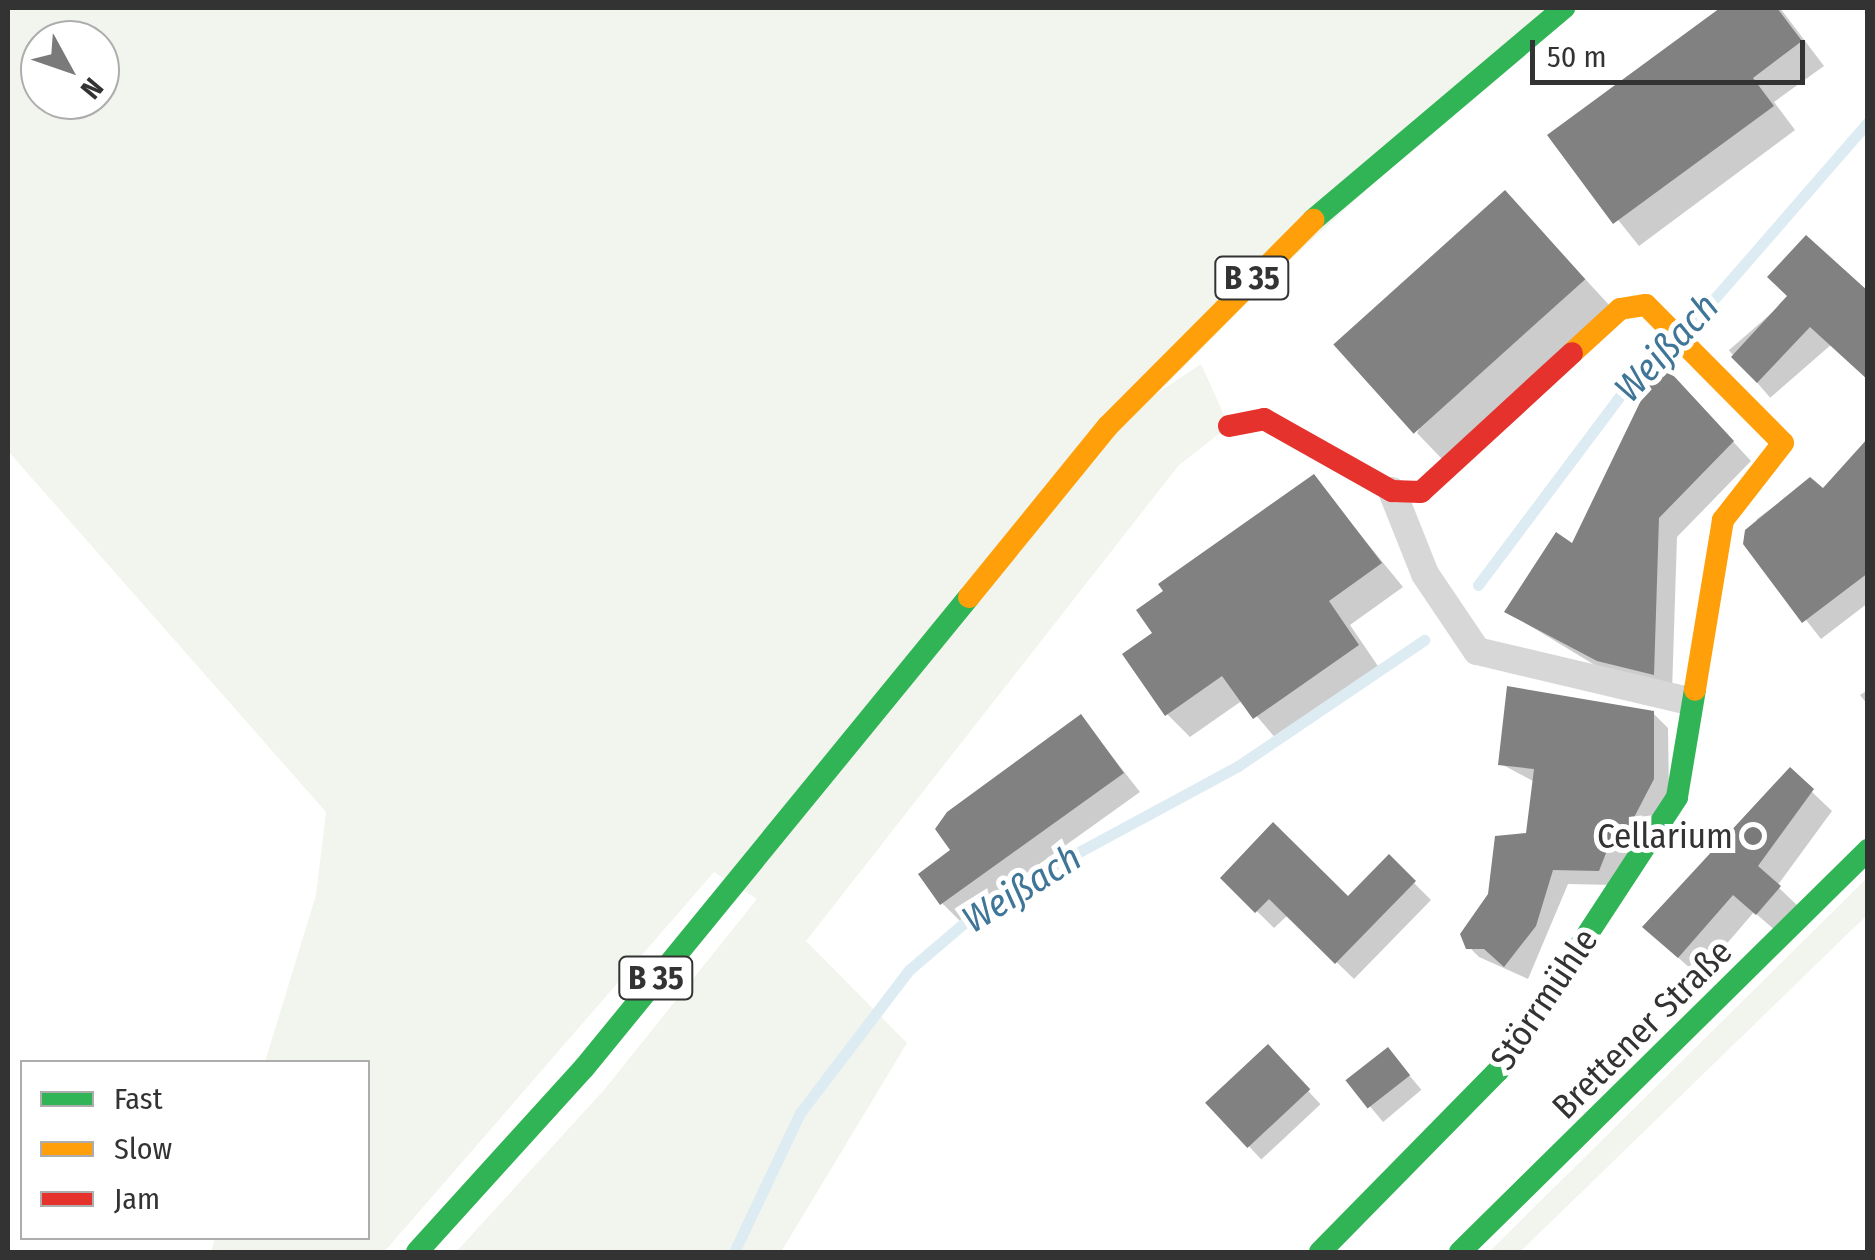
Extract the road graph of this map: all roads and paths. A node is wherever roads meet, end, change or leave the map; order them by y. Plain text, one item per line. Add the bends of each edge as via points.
1 (1564, 8) edge
2 (1229, 426) dead end
3 (1392, 491) junction
4 (1689, 700) junction
5 (1868, 850) edge
6 (418, 1252) edge
7 (1320, 1252) edge
8 (1460, 1252) edge

1 - 6 street, B 35 via 1286,243 1108,426 584,1068
2 - 3 street via 1264,420 1298,432
3 - 4 street via 1425,574 1477,651
3 - 4 street, Störrmühle via 1420,492 1620,309 1646,305 1783,443 1723,520
4 - 7 street, Störrmühle via 1677,797 1498,1071
5 - 8 street, Brettener Straße

